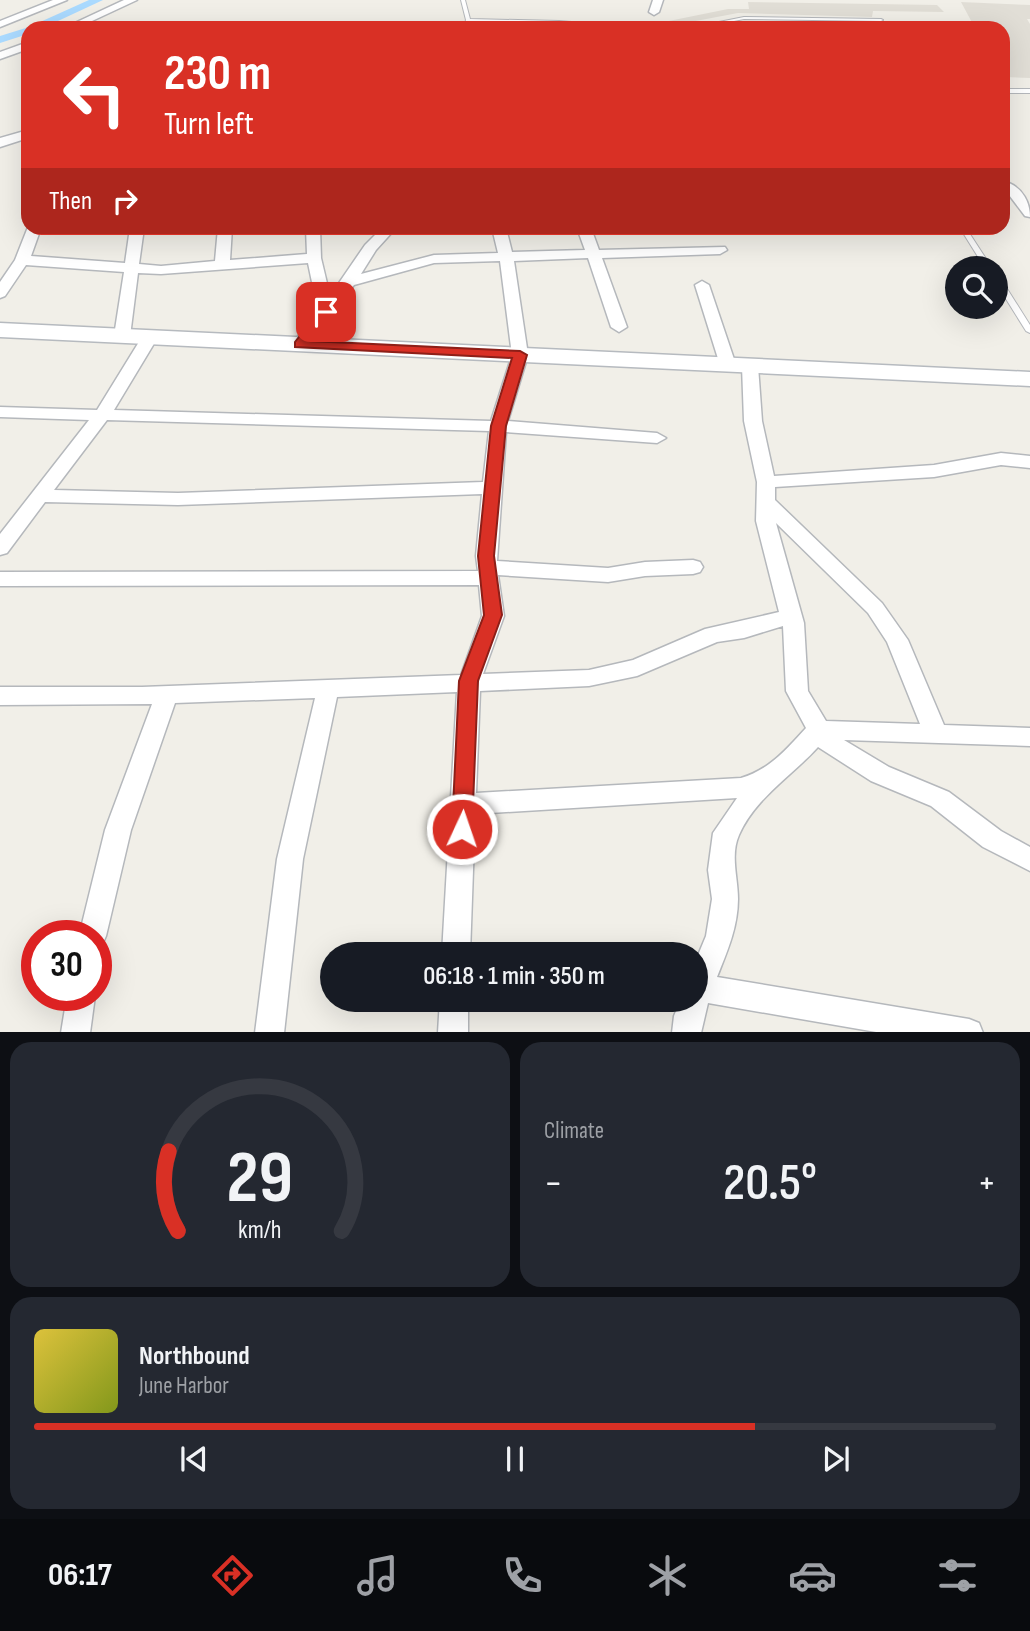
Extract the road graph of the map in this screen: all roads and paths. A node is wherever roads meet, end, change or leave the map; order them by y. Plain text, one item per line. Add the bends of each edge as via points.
1 (62, 0) edge
2 (132, 0) edge
3 (463, 0) edge
4 (658, 0) edge
5 (654, 12) dead end
6 (468, 20) joint
7 (881, 20) dead end
8 (85, 21) edge
9 (489, 21) edge
10 (728, 21) edge
11 (0, 24) edge
12 (21, 48) edge
13 (0, 56) edge
14 (1010, 89) edge
15 (1030, 91) edge
16 (21, 135) edge
17 (0, 144) edge
18 (1010, 187) edge
19 (1030, 187) edge
20 (1010, 188) edge
21 (1030, 213) edge
22 (31, 235) edge
23 (136, 235) edge
24 (224, 235) edge
25 (313, 235) edge
26 (382, 235) edge
27 (501, 235) edge
28 (587, 235) edge
29 (968, 235) edge
30 (720, 250) dead end
31 (594, 254) junction
32 (506, 256) junction
33 (981, 256) edge
34 (314, 258) junction
35 (22, 260) junction
36 (222, 265) junction
37 (131, 267) junction
38 (349, 282) junction
39 (702, 285) dead end
40 (0, 293) edge
41 (1008, 297) edge
42 (326, 312) junction
43 (619, 327) dead end
44 (0, 330) edge
45 (1030, 331) edge
46 (122, 336) junction
47 (150, 337) junction
48 (300, 344) junction
49 (520, 355) junction
50 (739, 365) junction
51 (1030, 379) edge
52 (0, 412) edge
53 (102, 415) junction
54 (498, 426) junction
55 (657, 438) dead end
56 (1030, 462) edge
57 (492, 488) junction
58 (766, 492) junction
59 (40, 496) junction
60 (0, 548) edge
61 (693, 567) dead end
62 (488, 572) junction
63 (0, 579) edge
64 (791, 616) junction
65 (469, 681) junction
66 (328, 688) junction
67 (167, 695) junction
68 (0, 696) edge
69 (819, 730) junction
70 (936, 734) junction
71 (1030, 737) edge
72 (764, 780) junction
73 (463, 804) junction
74 (1030, 860) edge
75 (96, 920) edge
76 (457, 942) edge
77 (708, 966) edge
78 (708, 996) edge
79 (78, 1011) edge
80 (454, 1012) edge
81 (690, 1012) edge
82 (75, 1032) edge
83 (269, 1032) edge
84 (453, 1032) edge
85 (686, 1032) edge
86 (969, 1032) edge

1 - 11 street
2 - 8 street
3 - 6 lane
4 - 5 street
6 - 9 lane
7 - 10 lane
12 - 13 street
14 - 15 lane
16 - 17 street
18 - 19 street
20 - 21 street
22 - 35 street
23 - 37 street
24 - 36 street
25 - 34 street
26 - 38 street
27 - 32 street
28 - 31 street
29 - 33 lane
30 - 31 street
31 - 32 street
31 - 43 street
32 - 38 street via 434,259
32 - 49 street
34 - 36 street
34 - 42 street
35 - 37 street
35 - 40 street
36 - 37 street via 161,270
37 - 46 street
38 - 42 street
39 - 50 street
41 - 45 lane
42 - 48 street
44 - 46 street
46 - 47 street
47 - 48 street
47 - 53 street
48 - 49 street
49 - 50 street
49 - 54 street
50 - 51 street
50 - 58 street
52 - 53 street
53 - 54 street
53 - 59 street
54 - 55 street
54 - 57 street
56 - 58 street via 1001,459
57 - 59 street via 178,499
57 - 62 street
58 - 64 street via 766,522
58 - 70 street via 875,608 897,640
59 - 60 street
61 - 62 street via 608,575
62 - 63 street
62 - 65 street via 493,615
64 - 65 street via 713,635 637,668 601,675
64 - 69 street via 797,691
65 - 66 street
65 - 73 street
66 - 67 street
66 - 83 street via 290,859
67 - 68 street
67 - 75 street via 118,830
69 - 70 street
69 - 72 street via 788,764
69 - 74 street via 825,740 880,774 940,799 992,839
70 - 71 street
72 - 73 street via 741,788
72 - 77 street via 726,833 720,936
73 - 76 street
78 - 86 street
79 - 82 street
80 - 84 street
81 - 85 street

